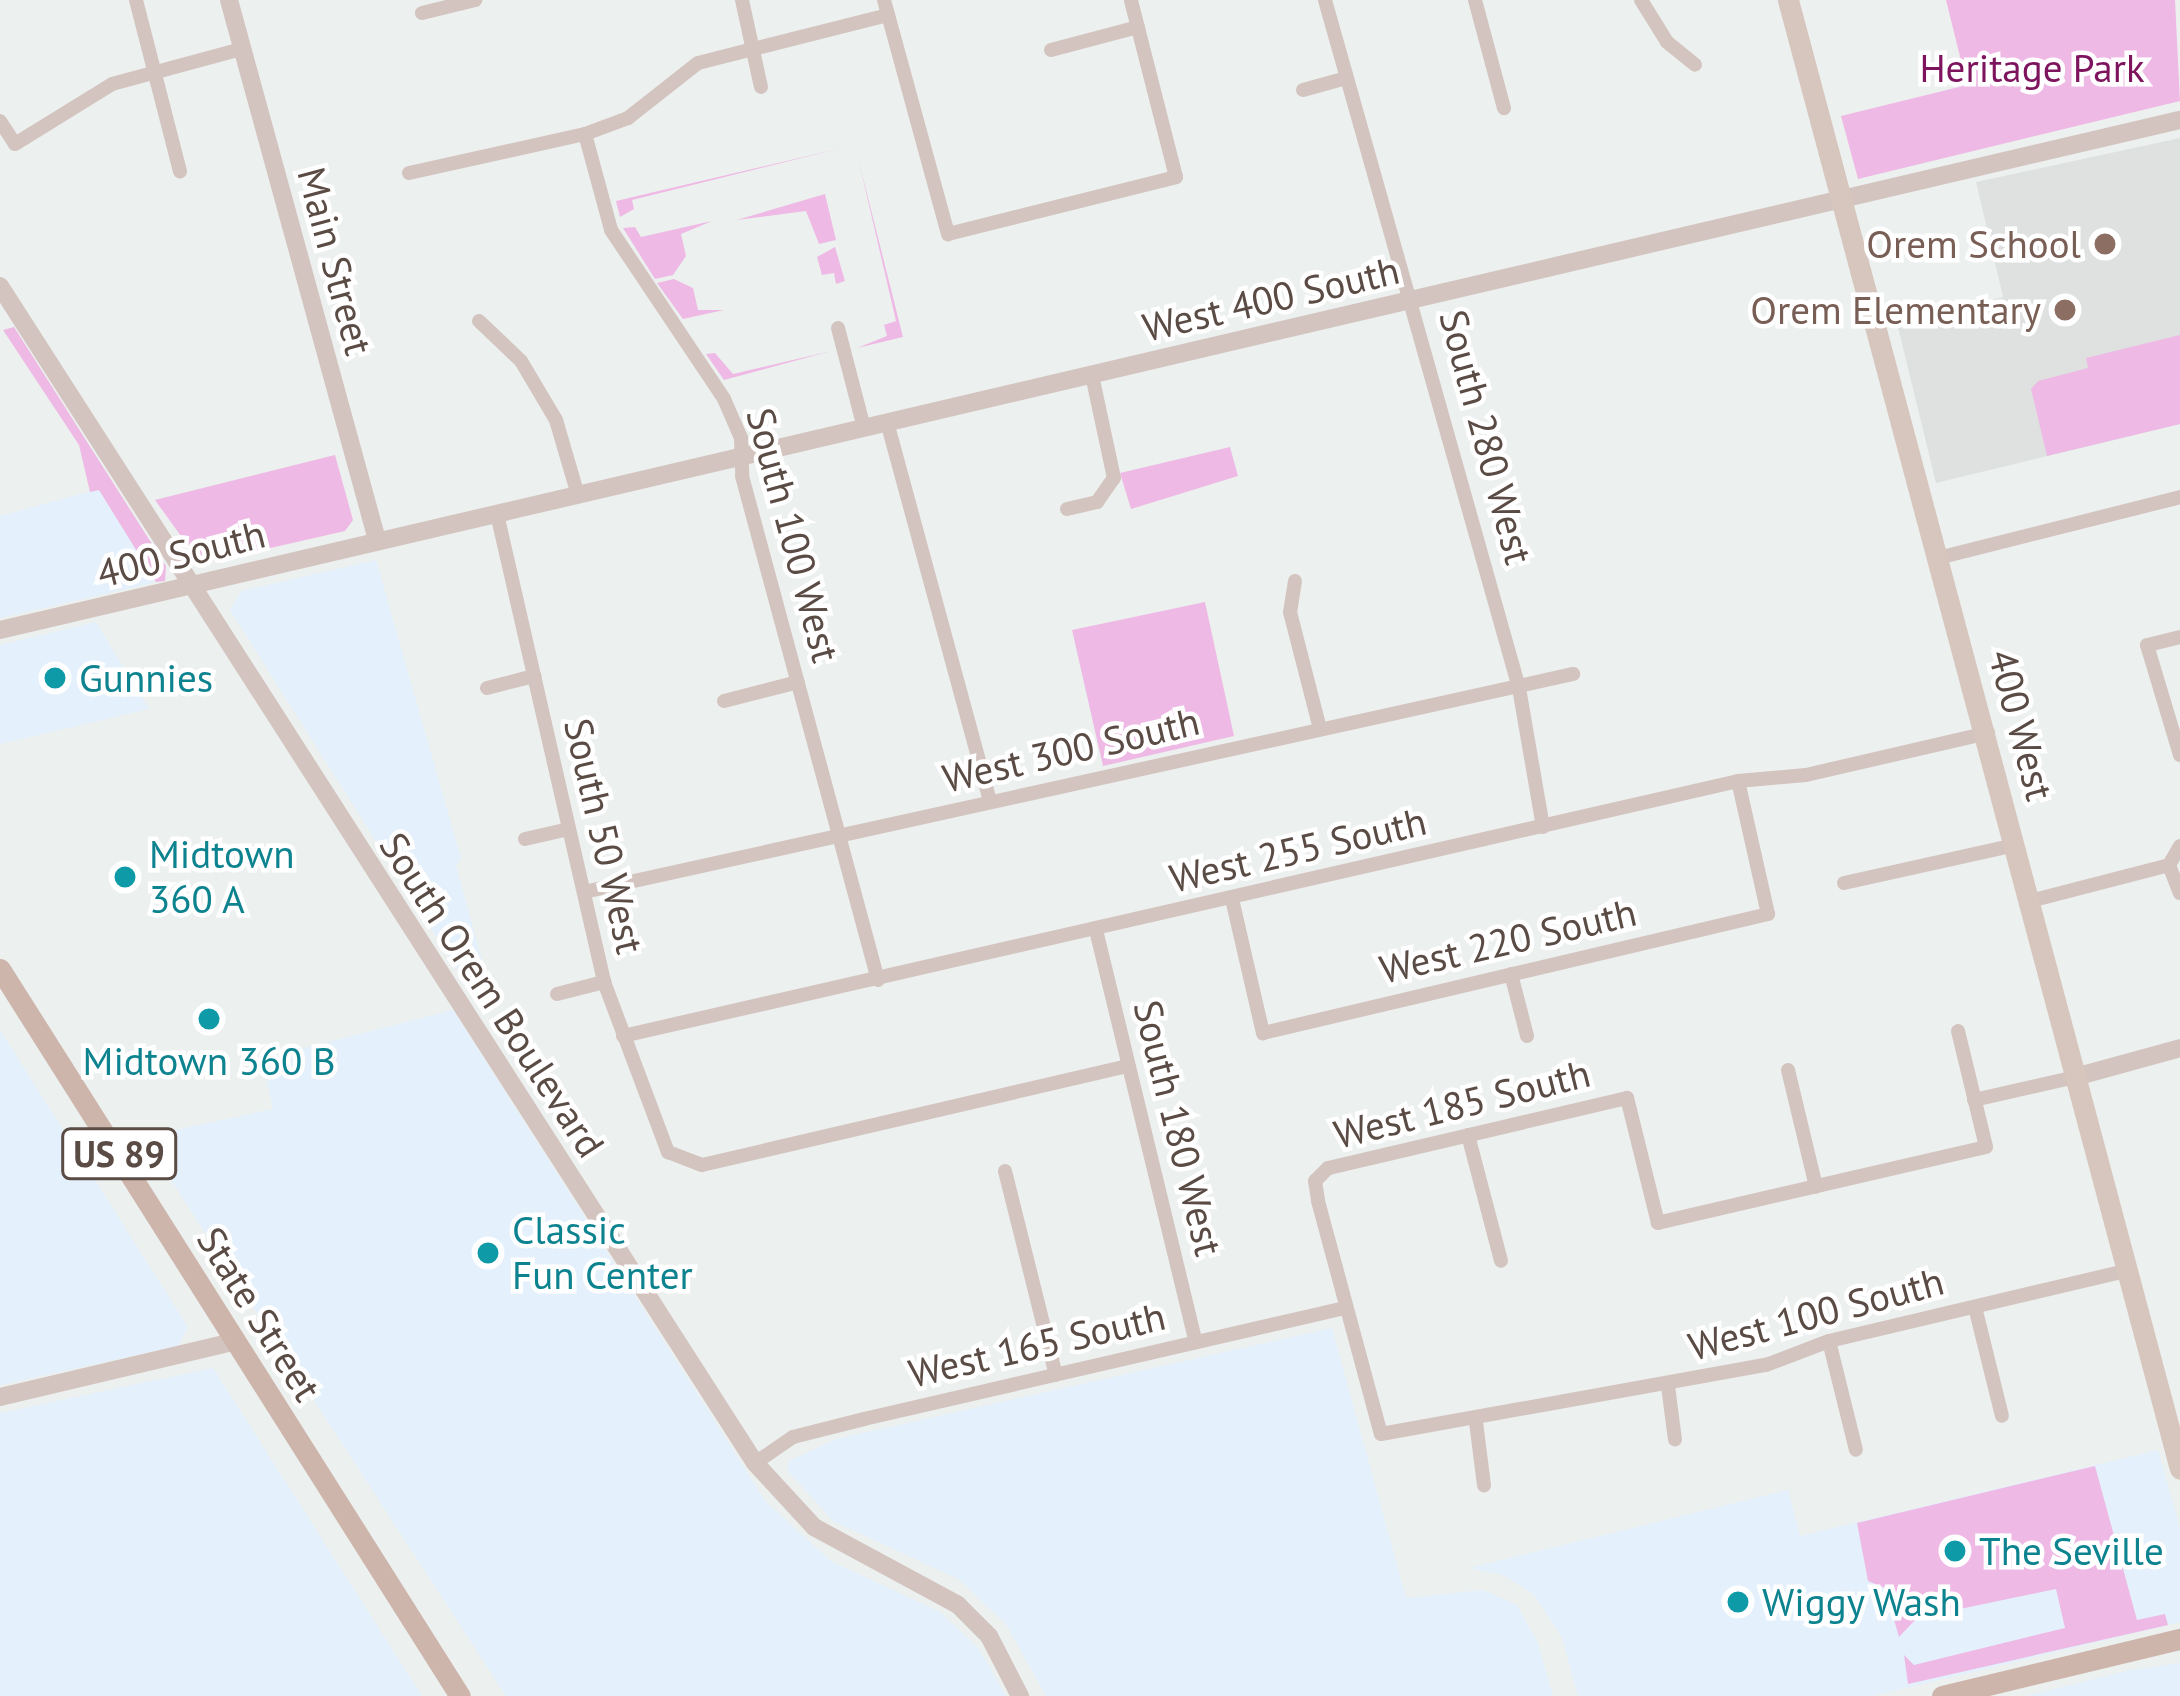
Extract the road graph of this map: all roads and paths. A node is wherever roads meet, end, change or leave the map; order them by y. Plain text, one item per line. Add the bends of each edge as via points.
1 (136, 0) edge
2 (229, 0) edge
3 (475, 0) edge
4 (742, 0) edge
5 (1131, 0) edge
6 (1324, 0) edge
7 (1475, 0) edge
8 (1641, 0) edge
9 (1788, 0) edge
10 (886, 8) edge
11 (422, 13) dead end
12 (1138, 27) junction
13 (754, 46) junction
14 (242, 49) junction
15 (1051, 50) dead end
16 (1695, 64) dead end
17 (154, 72) junction
18 (1346, 78) junction
19 (761, 87) dead end
20 (1303, 90) dead end
21 (1504, 108) dead end
22 (2180, 120) edge
23 (0, 121) edge
24 (585, 134) junction
25 (180, 171) dead end
26 (409, 173) dead end
27 (1844, 200) junction
28 (0, 286) edge
29 (1414, 298) junction
30 (479, 321) dead end
31 (838, 328) dead end
32 (1092, 376) junction
33 (887, 422) junction
34 (864, 428) junction
35 (740, 457) junction
36 (578, 495) junction
37 (2180, 497) edge
38 (1067, 509) dead end
39 (497, 514) junction
40 (376, 540) junction
41 (1938, 557) junction
42 (1294, 581) dead end
43 (192, 586) junction
44 (0, 631) edge
45 (2180, 637) edge
46 (1573, 674) dead end
47 (534, 676) junction
48 (798, 682) junction
49 (487, 688) dead end
50 (1519, 688) junction
51 (724, 701) dead end
52 (1320, 729) junction
53 (1988, 733) junction
54 (2180, 755) edge
55 (1738, 781) junction
56 (991, 801) junction
57 (1543, 827) junction
58 (568, 830) junction
59 (841, 836) junction
60 (525, 839) dead end
61 (2016, 845) junction
62 (2180, 846) edge
63 (2169, 865) junction
64 (1844, 883) dead end
65 (584, 892) junction
66 (2180, 892) edge
67 (1232, 899) junction
68 (2030, 901) junction
69 (1096, 930) junction
70 (0, 969) edge
71 (1511, 974) junction
72 (878, 980) junction
73 (604, 982) junction
74 (557, 994) dead end
75 (1958, 1031) dead end
76 (623, 1036) junction
77 (1526, 1036) dead end
78 (2180, 1048) edge
79 (1128, 1066) junction
80 (1788, 1070) dead end
81 (2075, 1077) junction
82 (1974, 1100) junction
83 (1468, 1135) junction
84 (1005, 1171) dead end
85 (1816, 1187) junction
86 (1501, 1261) dead end
87 (2126, 1271) junction
88 (1975, 1306) junction
89 (1342, 1309) junction
90 (1829, 1341) junction
91 (233, 1342) junction
92 (1196, 1342) junction
93 (1056, 1375) junction
94 (1668, 1386) junction
95 (0, 1397) edge
96 (2002, 1416) dead end
97 (1475, 1422) junction
98 (1675, 1440) dead end
99 (1856, 1450) dead end
100 (755, 1463) junction
101 (2180, 1469) edge
102 (1484, 1485) dead end
103 (2180, 1640) edge
104 (460, 1696) edge
105 (1020, 1696) edge
106 (1942, 1696) edge

1 - 17 street
2 - 14 street, Main Street
3 - 11 street
4 - 13 street
5 - 12 street
6 - 18 street, South 280 West
7 - 21 street
8 - 16 street via 1667,42
9 - 27 main road, 400 West
10 - 12 street via 948,234 1176,177
10 - 13 street
12 - 15 street
13 - 19 street
13 - 24 street via 698,63 628,118
14 - 17 street
14 - 40 street, Main Street
17 - 23 street via 112,84 15,144
17 - 25 street
18 - 20 street
18 - 29 street, South 280 West
22 - 27 street, West 400 South
24 - 26 street
24 - 35 street, South 100 West via 610,230 724,398
27 - 29 street, West 400 South
27 - 41 main road, 400 West
28 - 43 street, South Orem Boulevard
29 - 32 street, West 400 South
29 - 50 street, South 280 West
30 - 36 street via 520,361 556,420
31 - 34 street
32 - 33 street, West 400 South
32 - 38 street via 1114,478 1096,502
33 - 34 street, West 400 South
33 - 56 street
34 - 35 street, West 400 South
35 - 36 street, West 400 South
35 - 48 street, South 100 West
36 - 39 street, West 400 South
37 - 41 street
39 - 40 street, West 400 South
39 - 47 street, South 50 West
40 - 43 street, 400 South
41 - 53 main road, 400 West
42 - 52 street via 1290,612
43 - 44 street, 400 South
43 - 100 street, South Orem Boulevard
45 - 54 street via 2147,645
46 - 50 street, West 300 South
47 - 49 street
47 - 58 street, South 50 West
48 - 51 street
48 - 59 street, South 100 West
50 - 52 street, West 300 South
50 - 57 street, South 280 West
52 - 56 street, West 300 South
53 - 55 street, West 255 South via 1806,775
53 - 61 main road, 400 West
55 - 57 street, West 255 South
55 - 71 street, West 220 South via 1768,914
56 - 59 street, West 300 South
57 - 67 street, West 255 South
58 - 60 street
58 - 65 street, South 50 West
59 - 65 street, West 300 South
59 - 72 street, South 100 West
61 - 64 street
61 - 68 main road, 400 West
62 - 63 street
63 - 66 street
63 - 68 street
65 - 73 street, South 50 West
67 - 69 street, West 255 South
67 - 71 street, West 220 South via 1263,1033
68 - 81 main road, 400 West
69 - 72 street, West 255 South
69 - 79 street, South 180 West
70 - 91 main road, State Street / US 89
71 - 77 street
72 - 76 street, West 255 South
73 - 74 street
73 - 76 street, South 50 West
75 - 82 street
76 - 79 street, South 50 West via 668,1152 702,1165
78 - 81 street
79 - 92 street, South 180 West
80 - 85 street
81 - 82 street
81 - 87 main road, 400 West
82 - 85 street via 1987,1147
83 - 85 street, West 185 South via 1627,1098 1658,1223
83 - 86 street
83 - 89 street, West 185 South via 1328,1168 1315,1181
84 - 93 street
87 - 88 street, West 100 South
87 - 101 main road, 400 West
88 - 90 street, West 100 South
88 - 96 street
89 - 92 street, West 165 South
89 - 97 street, West 100 South via 1381,1434
90 - 94 street, West 100 South via 1766,1365
90 - 99 street
91 - 95 street
91 - 104 main road, State Street / US 89
92 - 93 street, West 165 South
93 - 100 street, West 165 South via 793,1438
94 - 97 street, West 100 South via 1615,1389
94 - 98 street
97 - 102 street
100 - 105 street, South Orem Boulevard via 814,1527 958,1605
103 - 106 main road

